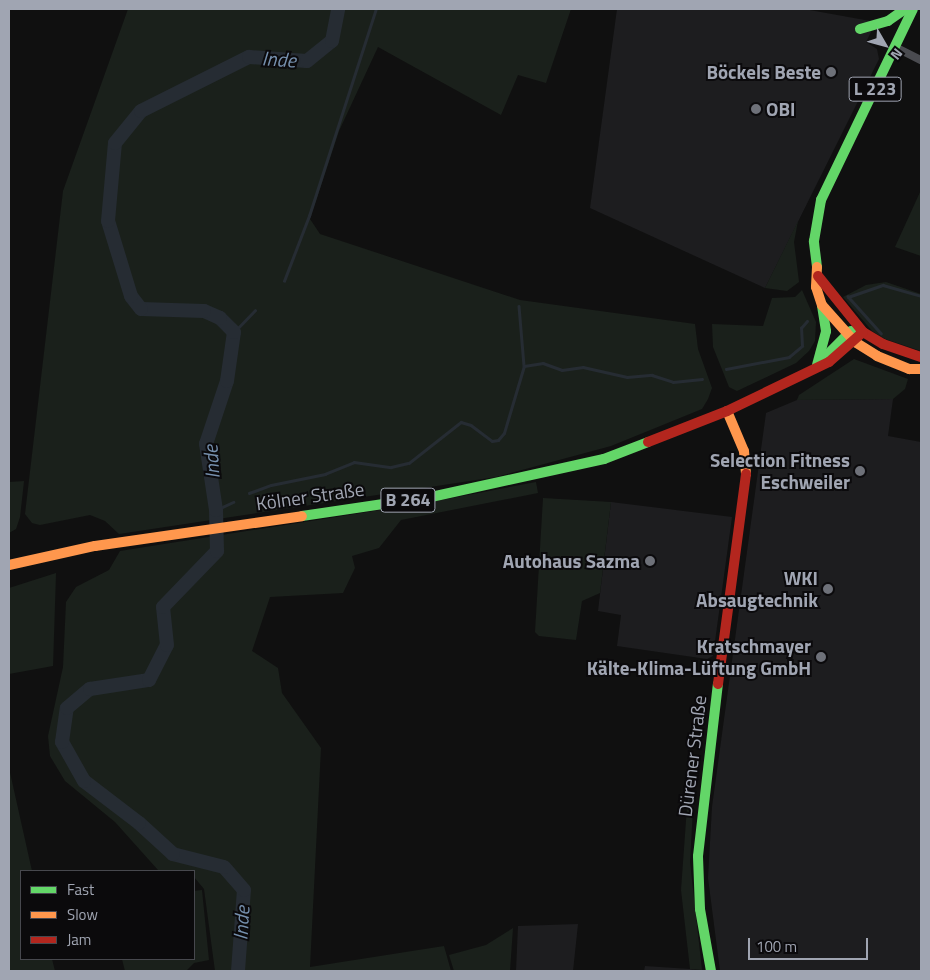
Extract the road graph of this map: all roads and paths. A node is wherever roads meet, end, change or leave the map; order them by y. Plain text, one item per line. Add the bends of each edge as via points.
1 (905, 9) edge
2 (913, 9) edge
3 (860, 30) dead end
4 (895, 47) junction
5 (921, 60) edge
6 (818, 276) junction
7 (822, 305) junction
8 (859, 329) junction
9 (851, 338) junction
10 (921, 357) edge
11 (817, 365) junction
12 (921, 369) edge
13 (727, 411) junction
14 (9, 565) edge
15 (711, 971) edge

1 - 3 main road via 888,21
2 - 4 main road, L 223
4 - 5 street
4 - 6 main road, L 223 via 817,211 814,241
6 - 7 main road, L 223 via 816,287
6 - 8 main road
7 - 9 main road, L 223
7 - 11 main road via 826,331
8 - 9 main road
8 - 10 main road via 882,344
9 - 11 main road, B 264 via 829,362
9 - 12 main road via 877,356
11 - 13 main road, B 264 via 799,378
13 - 14 main road, Kölner Straße / B 264 via 610,457 532,476 430,497 95,546
13 - 15 main road, Dürener Straße via 744,451 746,476 702,804 698,856 700,909

